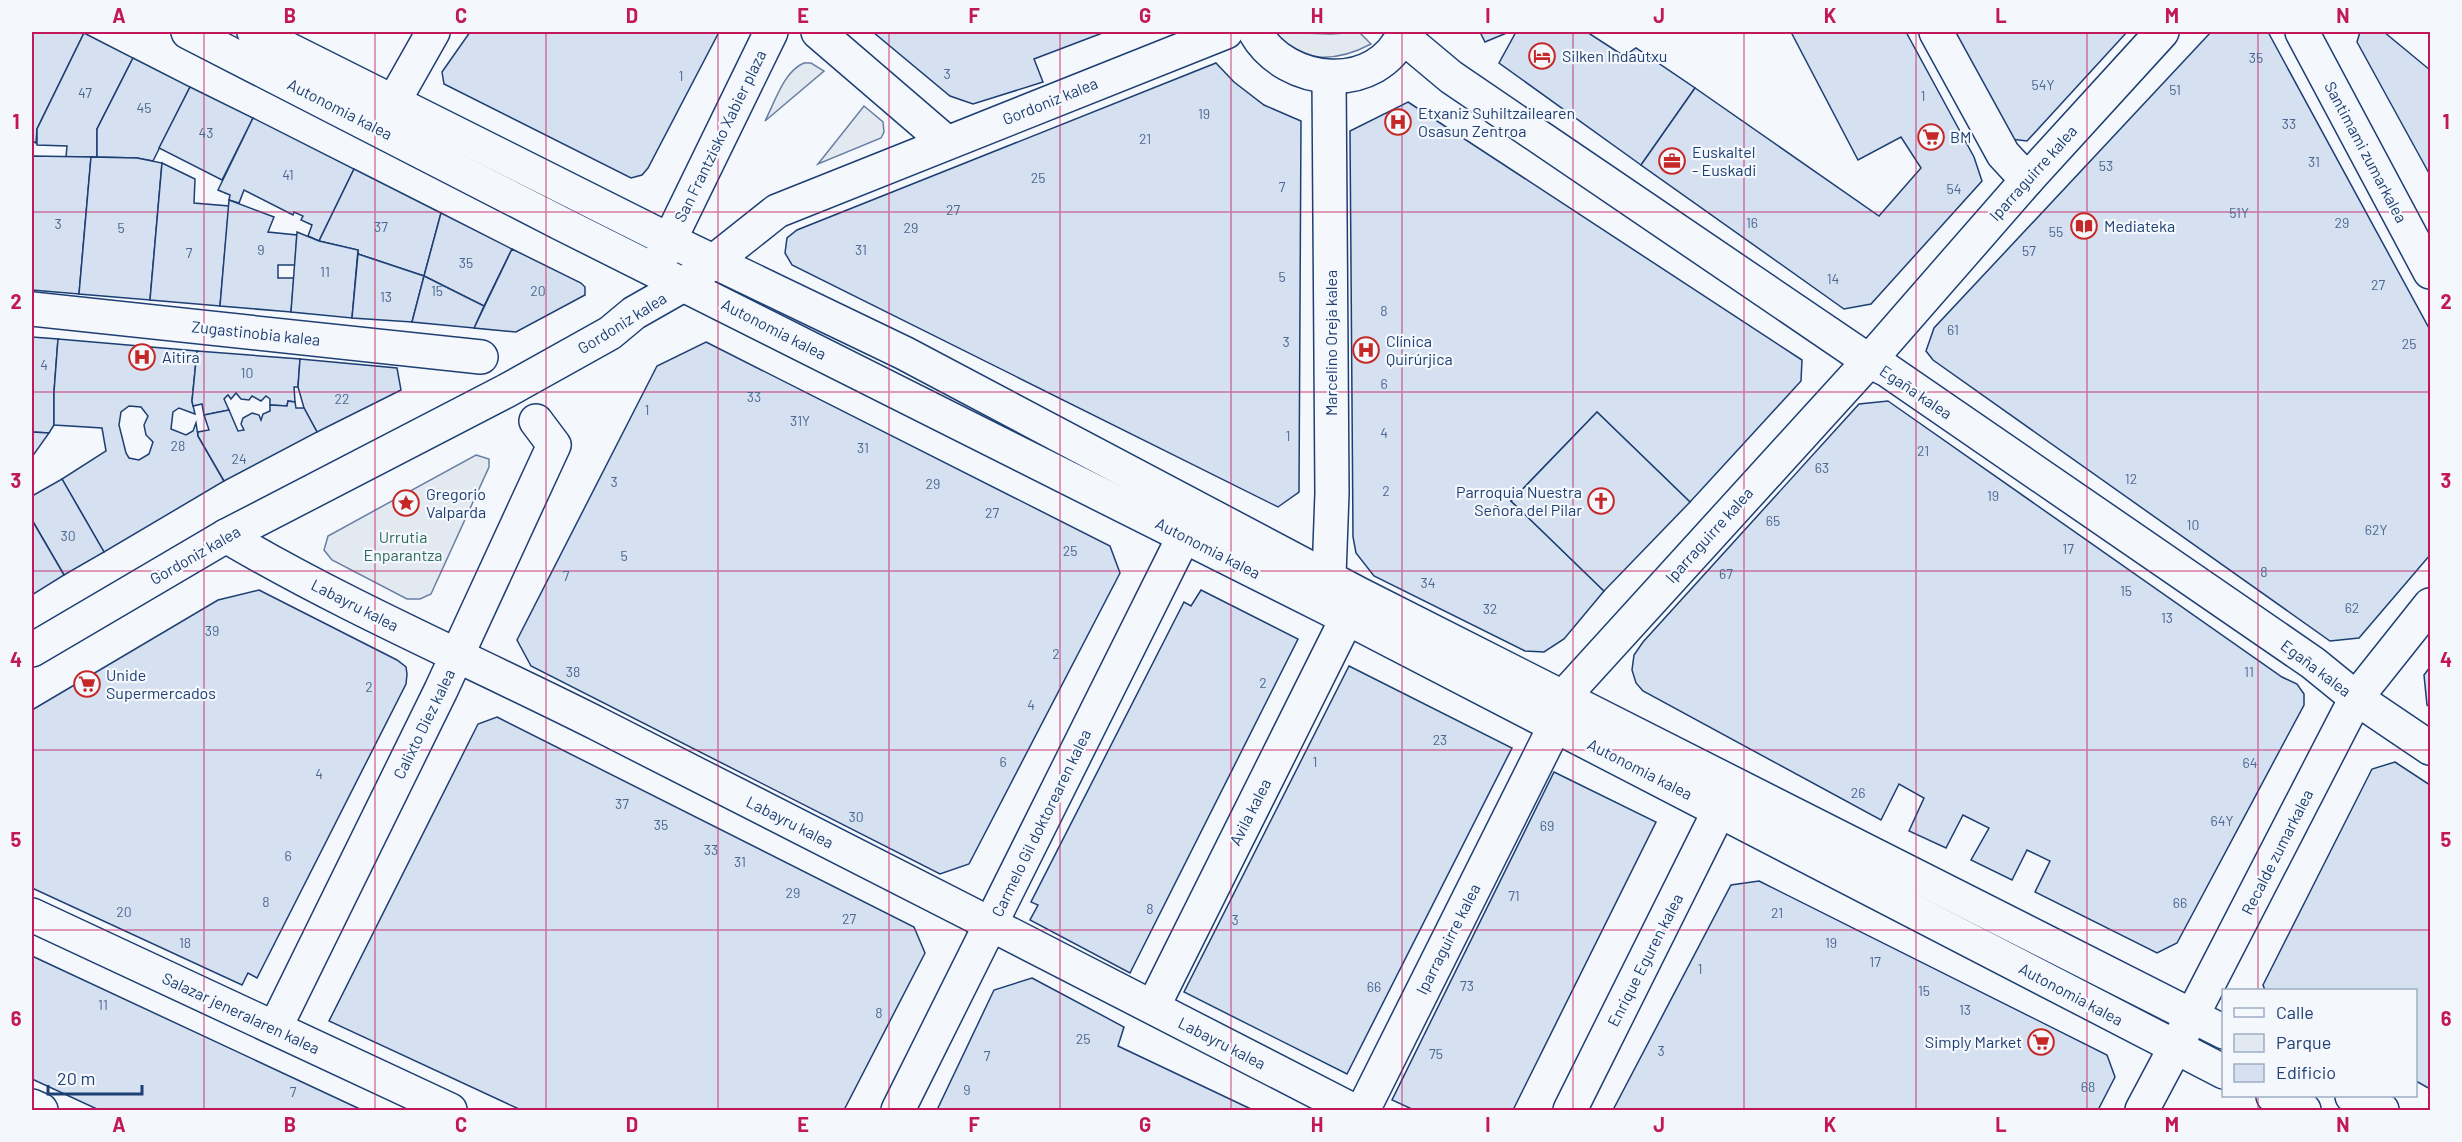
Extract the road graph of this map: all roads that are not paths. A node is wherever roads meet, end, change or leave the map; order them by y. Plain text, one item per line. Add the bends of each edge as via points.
1 (188, 32) edge
2 (254, 32) edge
3 (433, 32) edge
4 (771, 32) edge
5 (818, 32) edge
6 (1226, 32) edge
7 (1255, 32) edge
8 (1936, 32) edge
9 (2162, 32) edge
10 (2302, 32) edge
11 (1403, 34) edge
12 (1329, 77) junction
13 (394, 101) junction
14 (946, 142) junction
15 (2027, 180) junction
16 (669, 240) junction
17 (714, 260) junction
18 (655, 269) junction
19 (2430, 272) edge
20 (684, 284) junction
21 (32, 309) edge
22 (634, 313) junction
23 (481, 357) dead end
24 (1869, 361) junction
25 (536, 421) dead end
26 (226, 536) junction
27 (1184, 536) junction
28 (1335, 601) junction
29 (2430, 605) edge
30 (32, 650) edge
31 (457, 655) junction
32 (2356, 698) junction
33 (1560, 711) junction
34 (2430, 748) edge
35 (1720, 810) junction
36 (32, 915) edge
37 (991, 925) junction
38 (1153, 1007) junction
39 (2192, 1016) junction
40 (275, 1028) junction
41 (2222, 1031) edge
42 (2175, 1048) junction
43 (2222, 1072) edge
44 (2276, 1097) edge
45 (2356, 1097) edge
46 (32, 1106) edge
47 (41, 1110) edge
48 (450, 1110) edge
49 (898, 1110) edge
50 (1352, 1110) edge
51 (1363, 1110) edge
52 (1570, 1110) edge
53 (2142, 1110) edge
54 (2304, 1110) edge
55 (2382, 1110) edge

1 - 18 street, Autonomia kalea
2 - 13 street, Autonomia kalea
3 - 13 street
4 - 16 street, San Frantzisko Xabier plaza
5 - 14 street
6 - 14 street, Gordoniz kalea
7 - 12 street via 1281,62 1304,73
8 - 15 street via 2003,154
9 - 15 street, Iparraguirre kalea
10 - 19 street, Santimami zumarkalea
11 - 12 street via 1378,62 1346,76
11 - 24 street, Egaña kalea via 1451,77
12 - 28 street, Marcelino Oreja kalea
13 - 16 street, Autonomia kalea
14 - 17 street, Gordoniz kalea via 777,211
15 - 24 street, Iparraguirre kalea
16 - 17 street, Autonomia kalea
16 - 18 street, San Frantzisko Xabier plaza
17 - 20 street, Gordoniz kalea
17 - 28 street, Autonomia kalea via 904,353
18 - 20 street, Autonomia kalea
18 - 22 street, San Frantzisko Xabier plaza
20 - 22 street, Gordoniz kalea
20 - 27 street, Autonomia kalea
21 - 23 street, Zugastinobia kalea
22 - 26 street, Gordoniz kalea via 610,333 506,391
24 - 32 street, Egaña kalea via 2313,663
24 - 33 street, Iparraguirre kalea
25 - 31 street, Calixto Diez kalea via 554,445
26 - 30 street, Gordoniz kalea
26 - 31 street, Labayru kalea via 278,567
27 - 28 street, Autonomia kalea
27 - 37 street, Carmelo Gil doktorearen kalea
28 - 33 street, Autonomia kalea
28 - 33 street, Autonomia kalea
28 - 38 street, Avila kalea
29 - 32 street, Recalde zumarkalea
31 - 37 street, Labayru kalea
31 - 40 street, Calixto Diez kalea
32 - 34 street, Egaña kalea
32 - 39 street, Recalde zumarkalea
33 - 35 street, Autonomia kalea
33 - 39 street, Autonomia kalea
33 - 51 street, Iparraguirre kalea
35 - 42 street, Autonomia kalea
35 - 52 street, Enrique Eguren kalea
36 - 40 street, Salazar jeneralaren kalea
37 - 38 street, Labayru kalea
37 - 49 street, Carmelo Gil doktorearen kalea
38 - 50 street, Labayru kalea
39 - 41 street, Autonomia kalea
39 - 42 street, Recalde zumarkalea
40 - 48 street, Salazar jeneralaren kalea
42 - 43 street, Autonomia kalea
42 - 53 street, Recalde zumarkalea
44 - 54 street
45 - 55 street
46 - 47 street

